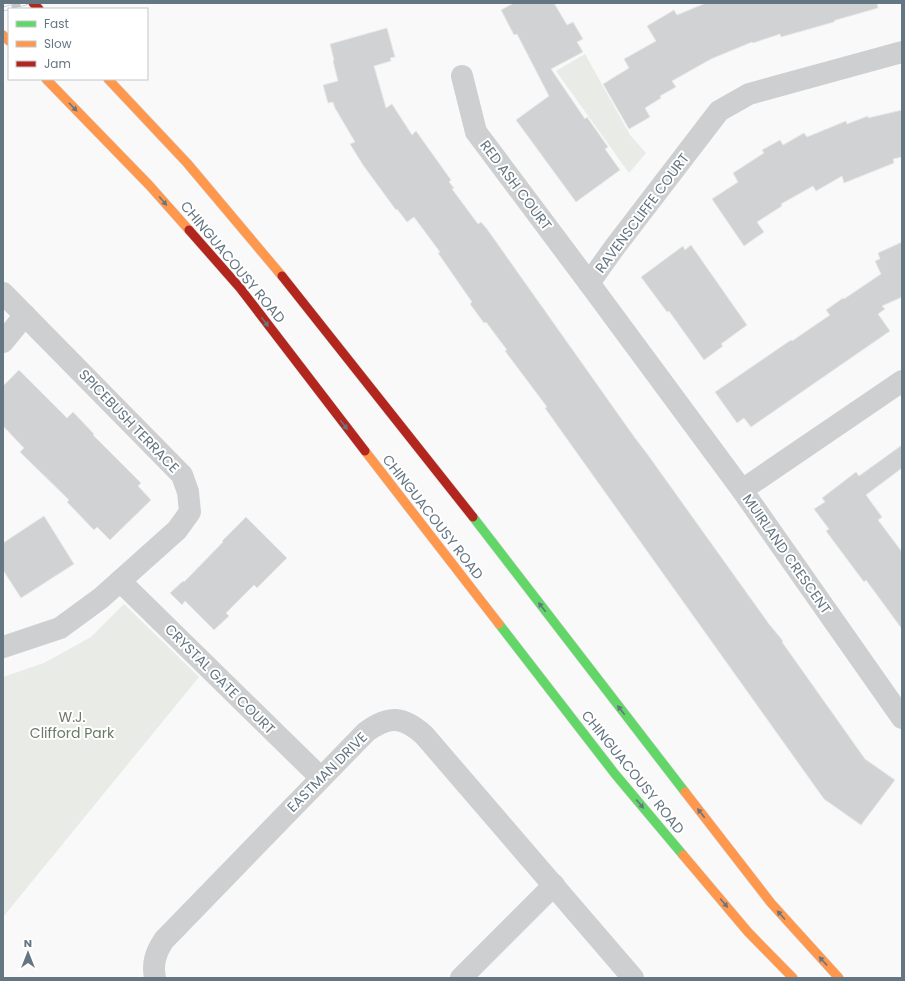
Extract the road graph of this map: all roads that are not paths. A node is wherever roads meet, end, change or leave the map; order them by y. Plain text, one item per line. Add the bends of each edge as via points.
1 (902, 52) edge
2 (462, 76) dead end
3 (47, 80) edge
4 (109, 80) edge
5 (590, 283) junction
6 (3, 293) edge
7 (25, 315) junction
8 (3, 342) edge
9 (902, 381) edge
10 (742, 490) junction
11 (120, 580) junction
12 (3, 647) edge
13 (902, 718) edge
14 (320, 778) junction
15 (554, 885) junction
16 (155, 978) edge
17 (461, 978) edge
18 (633, 978) edge
19 (793, 978) edge
20 (839, 978) edge

1 - 5 street, RAVENSCLIFFE COURT via 749,94 719,111
2 - 5 street, RED ASH COURT via 476,132
3 -> 19 main road, CHINGUACOUSY ROAD via 149,185 240,288 615,774 748,932
20 -> 4 main road, CHINGUACOUSY ROAD via 771,903 450,488 271,262 187,163
5 - 10 street, RAVENSCLIFFE COURT
6 - 7 street, SPICEBUSH TERRACE
7 - 8 street
7 - 11 street, SPICEBUSH TERRACE via 182,475 188,492 190,512 177,530
9 - 10 street, MUIRLAND CRESCENT
10 - 13 street, MUIRLAND CRESCENT
11 - 12 street, SPICEBUSH TERRACE via 101,598 60,628
11 - 14 street, CRYSTAL GATE COURT
14 - 15 street, EASTMAN DRIVE via 376,724 396,720 407,722 424,735
14 - 16 street, EASTMAN DRIVE via 164,940 155,957
15 - 17 street
15 - 18 street, EASTMAN DRIVE

